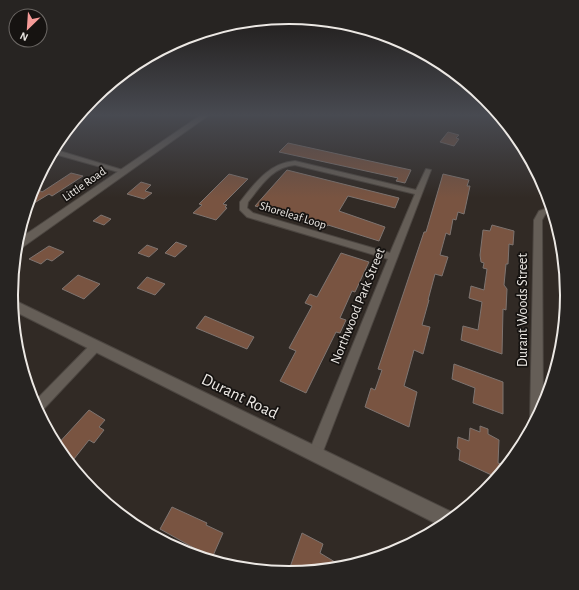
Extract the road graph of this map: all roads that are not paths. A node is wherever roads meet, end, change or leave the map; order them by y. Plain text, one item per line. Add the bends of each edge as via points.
1 (166, 143) edge
2 (58, 153) edge
3 (428, 170) dead end
4 (124, 172) junction
5 (418, 193) junction
6 (547, 209) edge
7 (23, 241) edge
8 (392, 258) junction
9 (19, 307) edge
10 (96, 346) junction
11 (41, 404) edge
12 (537, 406) edge
13 (315, 454) junction
14 (444, 518) edge

1 - 4 street, Little Road
2 - 4 street
3 - 5 street, Northwood Park Street
4 - 7 street, Little Road
5 - 8 street, Northwood Park Street
5 - 8 street, Shoreleaf Loop via 287,163 275,168 244,202 243,208 250,215
6 - 12 street, Durant Woods Street via 540,214 538,220
8 - 13 street, Northwood Park Street
9 - 10 street, Durant Road
10 - 11 street
10 - 13 street, Durant Road
13 - 14 street, Durant Road

